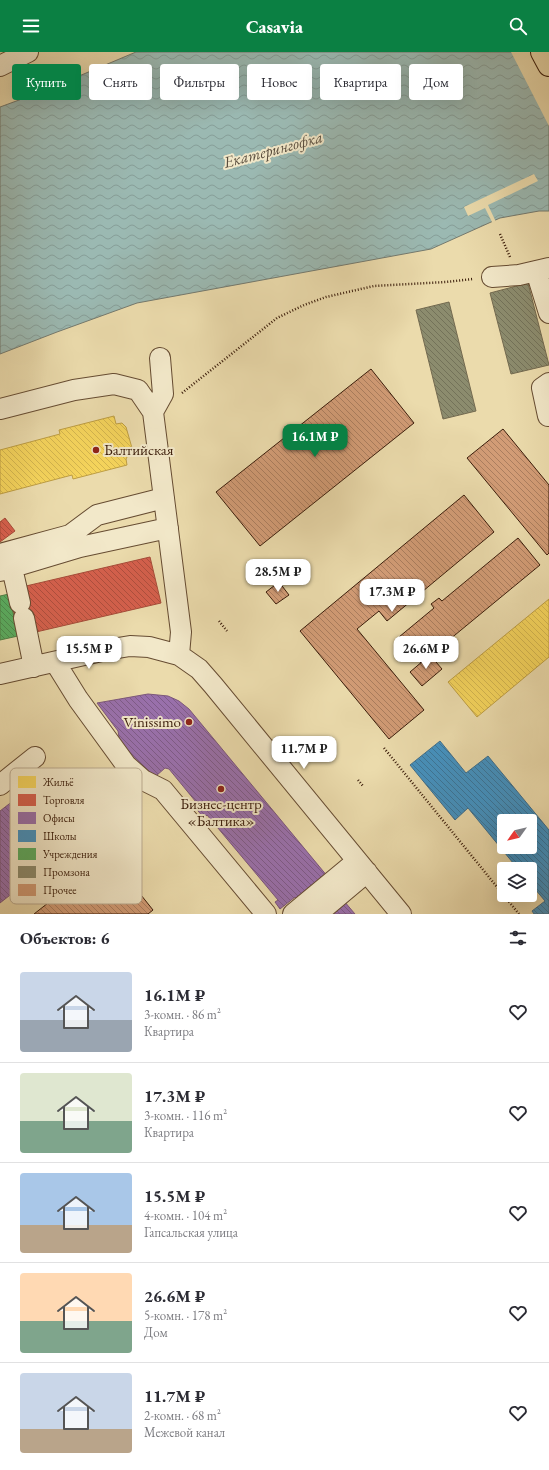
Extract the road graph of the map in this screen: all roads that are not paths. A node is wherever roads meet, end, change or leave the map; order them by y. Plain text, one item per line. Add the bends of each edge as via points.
1 (28, 52) edge
2 (542, 52) edge
3 (549, 65) edge
4 (0, 66) edge
5 (543, 270) edge
6 (492, 277) road end
7 (549, 313) edge
8 (160, 358) dead end
9 (549, 383) edge
10 (0, 410) edge
11 (153, 412) junction
12 (548, 416) dead end
13 (164, 498) junction
14 (168, 528) junction
15 (4, 564) edge
16 (179, 655) junction
17 (55, 662) junction
18 (34, 667) junction
19 (0, 674) edge
20 (35, 757) dead end
21 (21, 768) edge
22 (129, 768) edge
23 (10, 777) edge
24 (142, 778) edge
25 (0, 785) edge
26 (362, 866) junction
27 (266, 914) edge
28 (293, 914) edge
29 (317, 914) edge
30 (401, 914) edge

1 - 4 street
2 - 3 main road
5 - 6 street
5 - 7 street
8 - 11 street via 163,394
9 - 12 street via 542,388
10 - 11 street via 74,390 114,384 138,390
11 - 13 street
13 - 14 street
13 - 15 street via 97,515 70,535
14 - 15 street
14 - 16 street via 181,632
15 - 18 street via 22,611
16 - 17 street via 149,647 130,646
16 - 26 street via 199,669 213,685
17 - 18 street
17 - 22 street
18 - 19 street
20 - 21 street
23 - 25 street
24 - 27 street via 162,790
26 - 28 street
26 - 29 street
26 - 30 street

